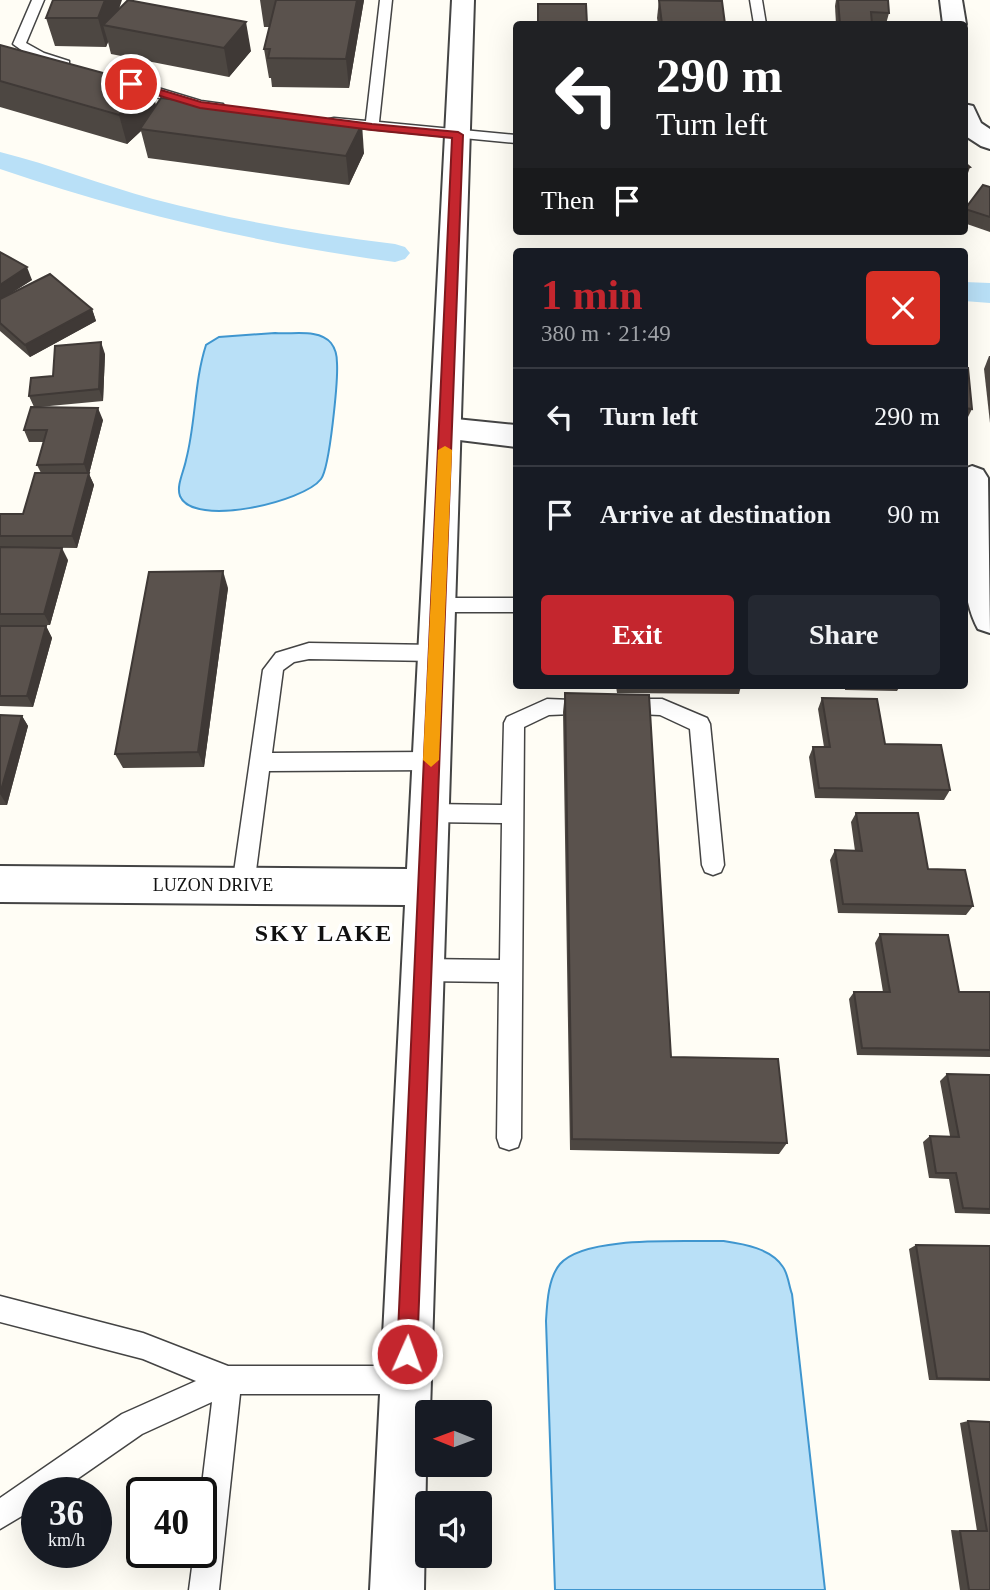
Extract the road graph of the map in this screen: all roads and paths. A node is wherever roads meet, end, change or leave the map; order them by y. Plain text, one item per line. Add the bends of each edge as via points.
1 (37, 0) edge
2 (386, 0) edge
3 (463, 0) edge
4 (756, 0) edge
5 (951, 0) edge
6 (760, 21) edge
7 (954, 21) edge
8 (76, 68) edge
9 (113, 79) edge
10 (226, 108) edge
11 (319, 120) edge
12 (372, 127) junction
13 (458, 135) junction
14 (513, 139) edge
15 (446, 429) junction
16 (513, 436) edge
17 (975, 479) edge
18 (438, 605) junction
19 (513, 605) edge
20 (990, 619) edge
21 (436, 653) junction
22 (431, 761) junction
23 (260, 762) junction
24 (429, 813) junction
25 (512, 814) junction
26 (713, 865) dead end
27 (0, 884) edge
28 (243, 886) junction
29 (426, 887) junction
30 (422, 970) junction
31 (510, 971) junction
32 (509, 1138) dead end
33 (0, 1309) edge
34 (229, 1380) junction
35 (406, 1380) junction
36 (0, 1515) edge
37 (204, 1590) edge
38 (397, 1590) edge

1 - 8 lane via 19,44
2 - 12 lane
3 - 13 street
4 - 6 lane
5 - 7 street
9 - 10 lane via 200,105
11 - 12 lane
12 - 13 lane
13 - 14 lane
13 - 15 street
15 - 16 street
15 - 18 street
17 - 20 street via 976,545
18 - 19 lane
18 - 21 street
21 - 22 street
21 - 23 lane via 309,651 276,662
22 - 23 lane
22 - 24 street
23 - 28 lane
24 - 25 lane
24 - 29 street
25 - 26 lane via 514,723 547,707 662,708 700,724
25 - 31 lane
27 - 28 street, LUZON DRIVE
28 - 29 street, LUZON DRIVE
29 - 30 street
30 - 31 lane
30 - 35 street
31 - 32 lane
33 - 34 lane via 143,1346
34 - 35 lane
34 - 36 lane via 132,1424
34 - 37 lane
35 - 38 street

